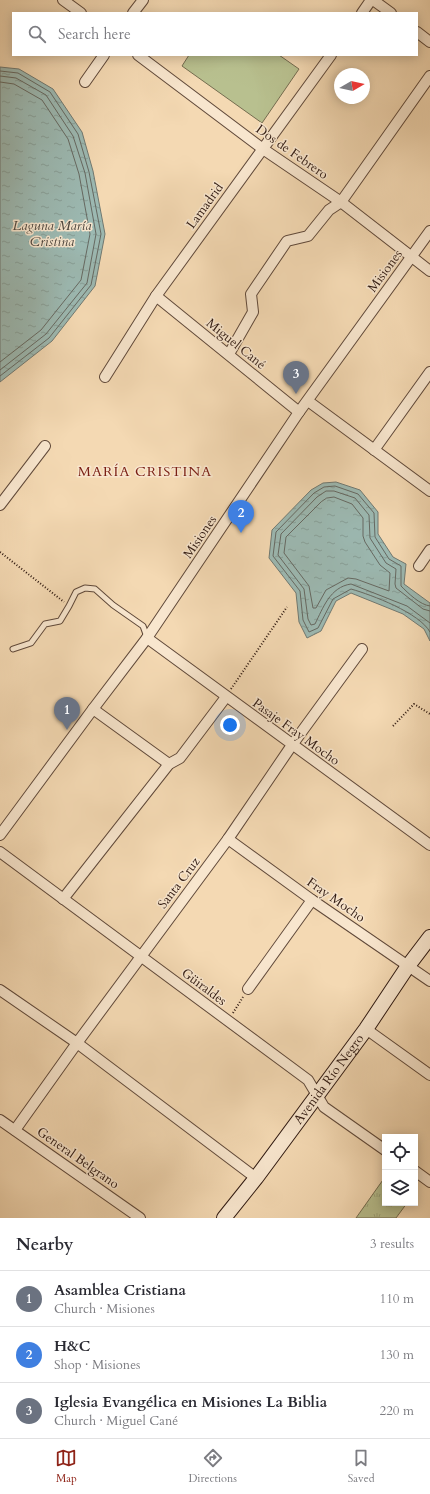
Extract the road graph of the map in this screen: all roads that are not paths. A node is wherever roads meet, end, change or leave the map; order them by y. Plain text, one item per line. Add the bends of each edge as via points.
1 (63, 0) edge
2 (143, 0) edge
3 (372, 0) edge
4 (80, 12) edge
5 (135, 12) edge
6 (363, 12) edge
7 (390, 12) edge
8 (418, 33) edge
9 (430, 42) edge
10 (103, 56) edge
11 (139, 56) edge
12 (330, 56) edge
13 (430, 76) edge
14 (85, 82) dead end
15 (263, 149) junction
16 (341, 202) junction
17 (430, 231) edge
18 (411, 257) junction
19 (430, 271) edge
20 (156, 296) junction
21 (229, 354) junction
22 (430, 372) edge
23 (105, 376) dead end
24 (308, 401) junction
25 (299, 412) junction
26 (45, 446) dead end
27 (374, 450) junction
28 (430, 491) edge
29 (0, 505) edge
30 (430, 550) edge
31 (418, 566) dead end
32 (147, 638) junction
33 (13, 649) dead end
34 (362, 650) dead end
35 (226, 697) junction
36 (93, 709) junction
37 (292, 746) junction
38 (169, 764) junction
39 (0, 835) edge
40 (228, 839) junction
41 (430, 845) edge
42 (0, 852) edge
43 (63, 899) junction
44 (312, 900) junction
45 (430, 937) edge
46 (141, 956) junction
47 (408, 966) junction
48 (430, 981) edge
49 (248, 989) road end
50 (0, 990) edge
51 (366, 1029) junction
52 (77, 1043) junction
53 (430, 1075) edge
54 (317, 1094) junction
55 (0, 1120) edge
56 (15, 1130) junction
57 (382, 1148) edge
58 (418, 1173) edge
59 (256, 1178) junction
60 (430, 1182) edge
61 (140, 1218) edge
62 (224, 1218) edge

1 - 4 street
2 - 5 street
3 - 6 street
3 - 7 street
8 - 9 street
10 - 14 street
11 - 15 street, Dos de Febrero
12 - 15 street, Lamadrid
13 - 16 street
15 - 16 street, Dos de Febrero
15 - 20 street, Lamadrid
16 - 18 street, Dos de Febrero
16 - 21 street via 329,210 308,236 287,242 251,294 253,312
17 - 18 street, Misiones
18 - 19 street, Dos de Febrero
18 - 24 street, Misiones
20 - 21 street, Miguel Cané
20 - 23 street, Lamadrid
21 - 25 street, Miguel Cané
22 - 27 street
24 - 25 street, Misiones
24 - 27 street
25 - 32 street, Misiones
26 - 29 street
27 - 28 street
30 - 31 street
32 - 33 lane via 143,626 95,589 85,588 76,592 60,621 45,624 31,643
32 - 35 street, Pasaje Fray Mocho
32 - 36 street, Misiones
34 - 37 street, Santa Cruz
35 - 37 street, Pasaje Fray Mocho
35 - 38 street via 180,758
36 - 38 street
36 - 39 street, Misiones
37 - 40 street, Santa Cruz
37 - 41 street, Pasaje Fray Mocho
38 - 43 street
40 - 44 street, Fray Mocho
40 - 46 street, Santa Cruz
42 - 43 street, Güiraldes
43 - 46 street, Güiraldes
44 - 47 street, Fray Mocho
44 - 49 street
45 - 47 street, Avenida Río Negro
46 - 52 street, Santa Cruz
46 - 54 street, Güiraldes via 308,1080
47 - 48 street, Fray Mocho
47 - 51 street, Avenida Río Negro
50 - 52 street
51 - 53 street
51 - 54 street, Avenida Río Negro
52 - 56 street, Santa Cruz
52 - 59 street
54 - 57 street, Güiraldes via 324,1107
54 - 59 street, Avenida Río Negro
55 - 56 street, General Belgrano
56 - 61 street, General Belgrano
58 - 60 street
59 - 62 street, Avenida Río Negro

